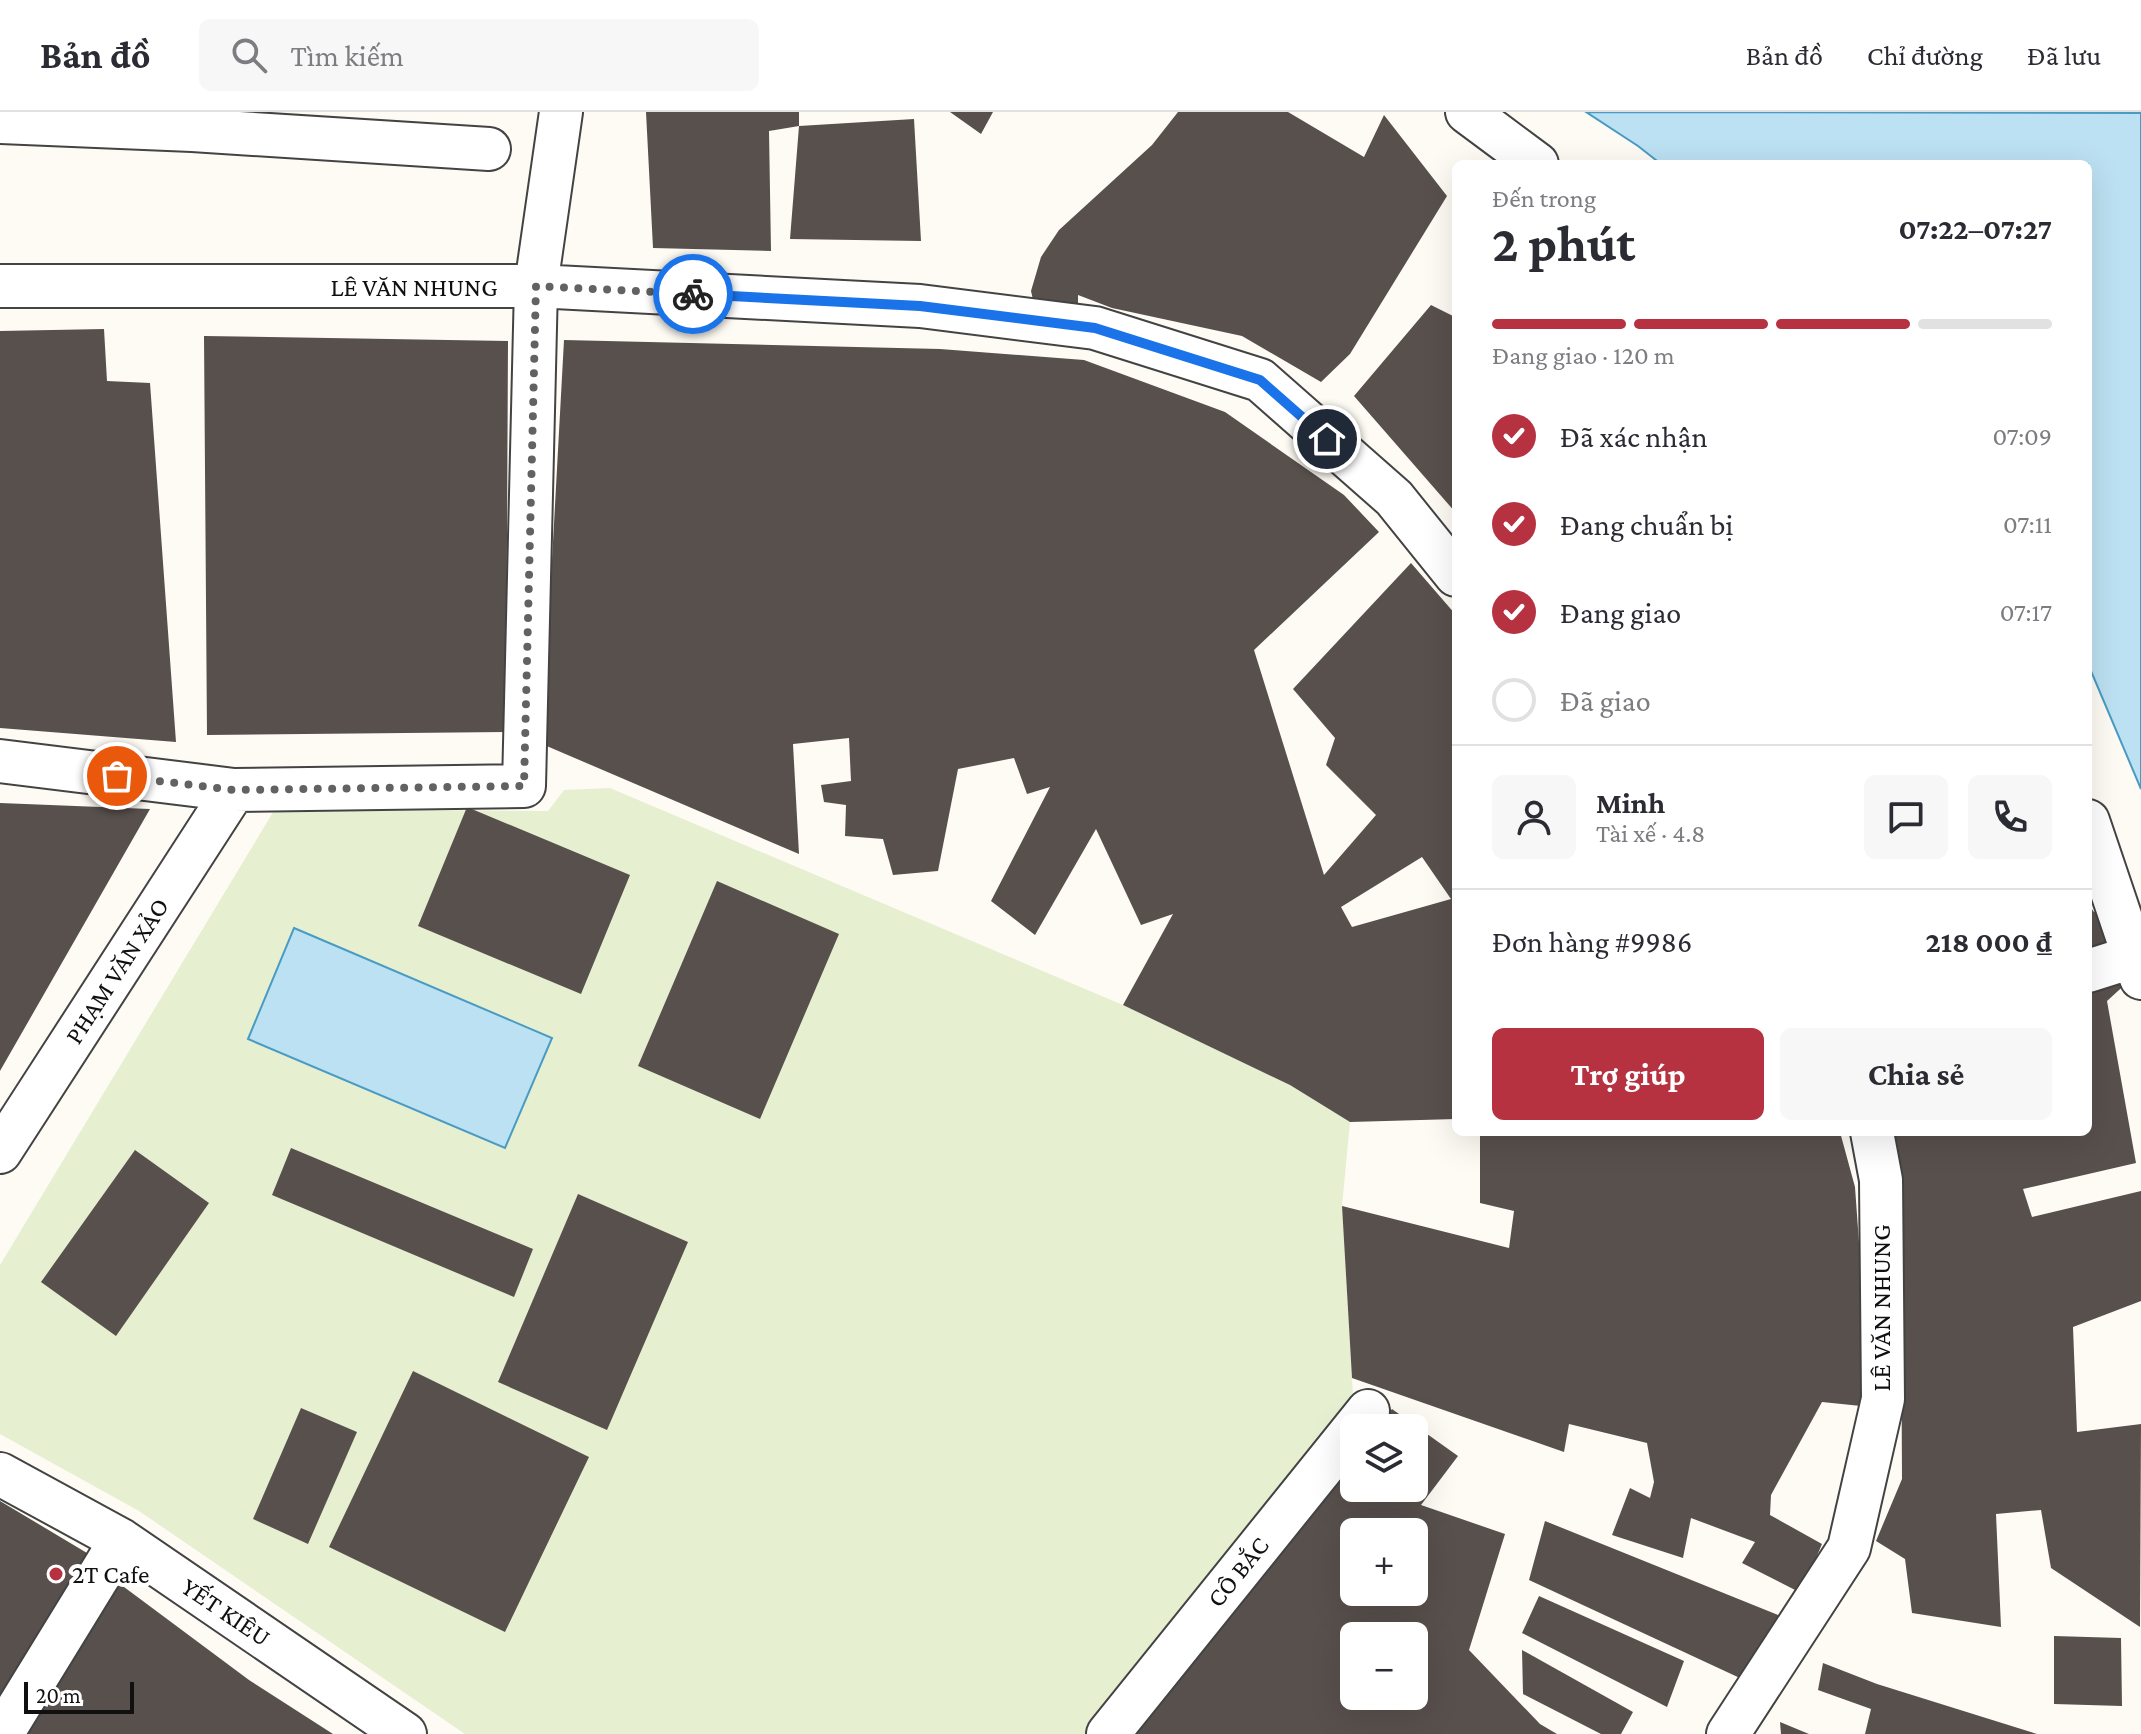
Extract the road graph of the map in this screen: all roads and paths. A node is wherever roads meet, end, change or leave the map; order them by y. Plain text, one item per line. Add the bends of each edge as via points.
1 (1, 112) edge
2 (561, 112) edge
3 (1467, 112) edge
4 (193, 121) edge
5 (1, 122) edge
6 (0, 138) edge
7 (489, 149) dead end
8 (1532, 160) edge
9 (0, 286) edge
10 (536, 286) junction
11 (1452, 570) edge
12 (0, 761) edge
13 (234, 790) junction
14 (2092, 833) edge
15 (2138, 967) edge
16 (2092, 971) edge
17 (1873, 1136) edge
18 (0, 1152) edge
19 (1368, 1411) dead end
20 (0, 1474) edge
21 (121, 1540) junction
22 (2, 1734) edge
23 (405, 1734) edge
24 (1108, 1734) edge
25 (1728, 1734) edge

1 - 5 street
2 - 10 street
3 - 8 street
4 - 5 street
4 - 7 street
5 - 6 street
9 - 10 street, LÊ VĂN NHUNG
10 - 11 street, LÊ VĂN NHUNG via 920,306 1095,328 1260,380 1394,498
10 - 13 street via 524,786
12 - 13 street
13 - 18 street, PHẠM VĂN XẢO
14 - 15 street
15 - 16 street
17 - 25 street, LÊ VĂN NHUNG via 1881,1180 1883,1399 1849,1548
19 - 24 street, CÔ BẮC
20 - 21 street, YẾT KIÊU
21 - 22 street
21 - 23 street, YẾT KIÊU

